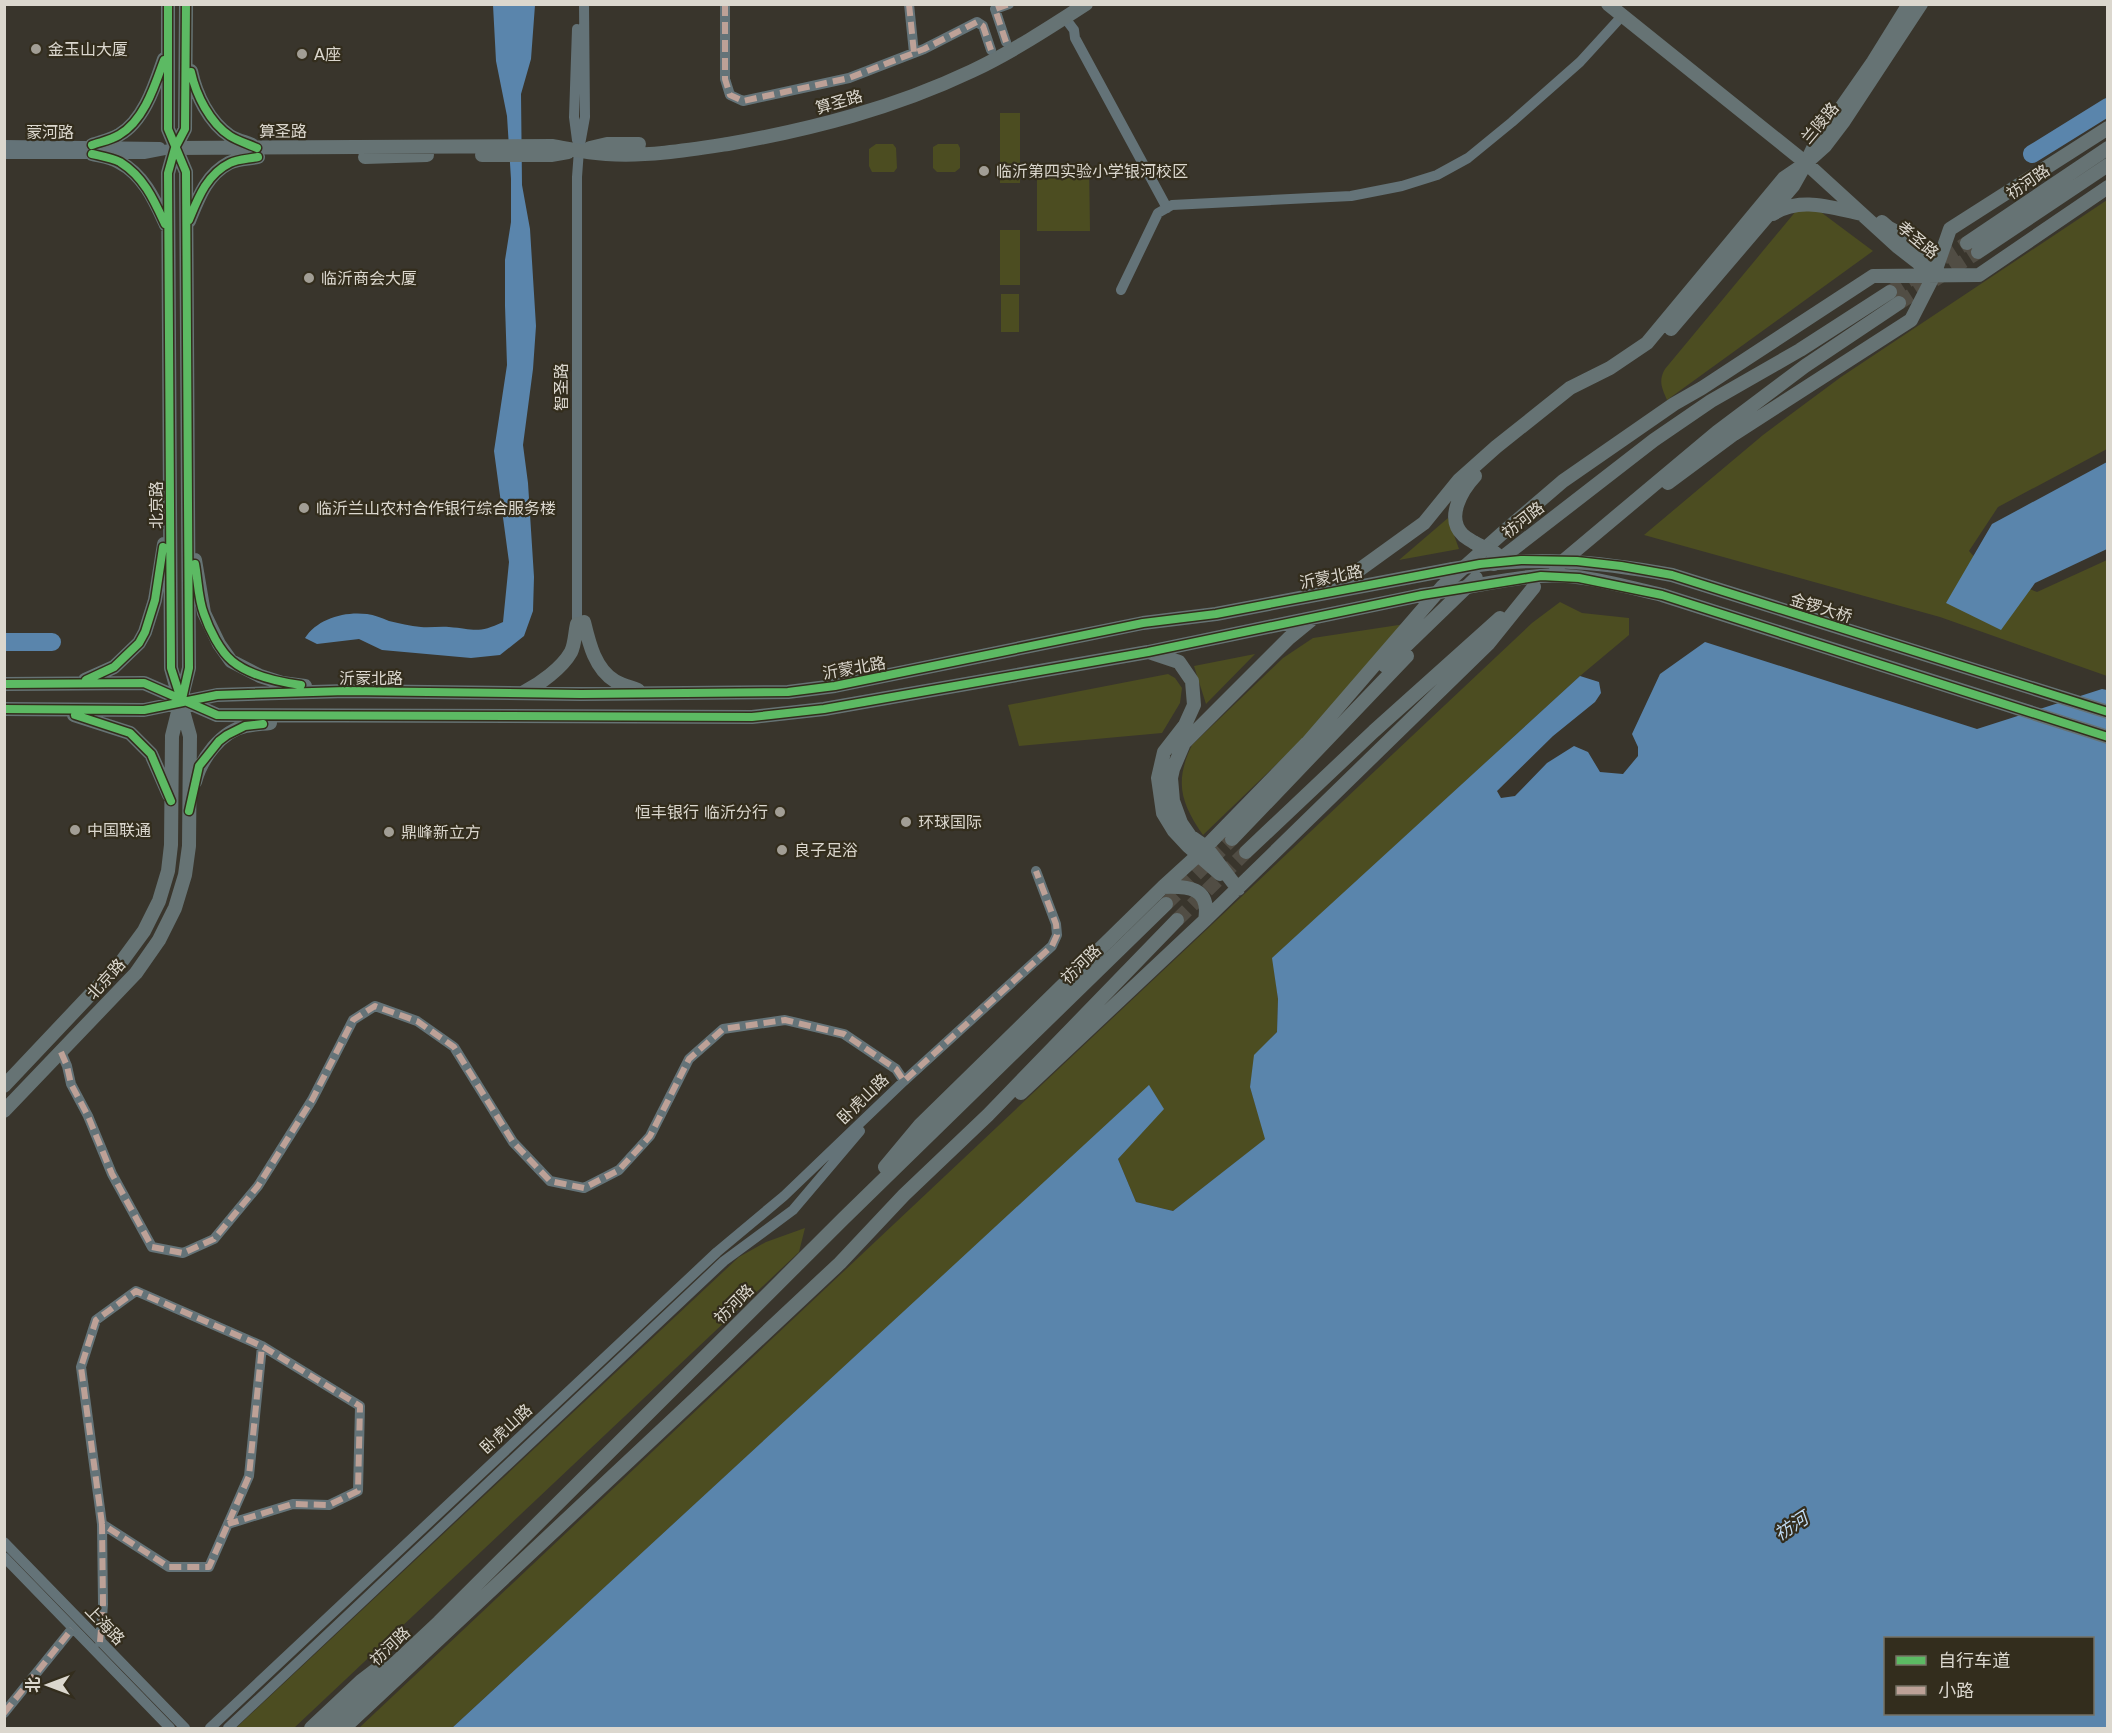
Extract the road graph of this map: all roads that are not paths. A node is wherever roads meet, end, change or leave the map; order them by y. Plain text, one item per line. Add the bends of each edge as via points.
1 (168, 4) edge
2 (186, 4) edge
3 (577, 4) edge
4 (584, 4) edge
5 (724, 4) edge
6 (909, 4) edge
7 (1009, 4) edge
8 (1086, 4) edge
9 (1608, 4) edge
10 (1909, 4) edge
11 (1921, 4) edge
12 (1621, 10) edge
13 (1067, 11) edge
14 (1006, 42) junction
15 (186, 46) junction
16 (168, 48) junction
17 (991, 50) junction
18 (914, 53) junction
19 (2108, 128) edge
20 (4, 145) edge
21 (175, 148) junction
22 (2108, 148) edge
23 (92, 150) junction
24 (579, 150) junction
25 (257, 152) junction
26 (4, 154) edge
27 (1806, 163) junction
28 (2108, 165) edge
29 (2108, 187) edge
30 (1167, 208) junction
31 (1863, 214) junction
32 (1764, 220) junction
33 (186, 228) junction
34 (168, 231) junction
35 (1934, 275) junction
36 (1121, 290) dead end
37 (1674, 404) junction
38 (1583, 495) junction
39 (170, 503) junction
40 (188, 519) junction
41 (1597, 531) junction
42 (1521, 560) joint
43 (1506, 561) junction
44 (1476, 578) junction
45 (1533, 587) junction
46 (1330, 591) junction
47 (1312, 619) junction
48 (580, 623) junction
49 (1148, 652) junction
50 (70, 683) junction
51 (4, 684) edge
52 (346, 691) junction
53 (523, 693) junction
54 (645, 693) junction
55 (182, 702) junction
56 (4, 709) edge
57 (58, 710) junction
58 (2108, 712) edge
59 (332, 717) junction
60 (2108, 737) edge
61 (1302, 749) junction
62 (171, 801) junction
63 (189, 811) junction
64 (1232, 839) tunnel mouth
65 (1201, 851) junction
66 (1246, 852) tunnel mouth
67 (1036, 871) dead end
68 (1163, 886) junction
69 (1238, 889) junction
70 (1166, 904) tunnel mouth
71 (1177, 920) tunnel mouth
72 (1205, 920) junction
73 (62, 1052) junction
74 (904, 1081) junction
75 (4, 1086) edge
76 (4, 1111) edge
77 (843, 1219) junction
78 (840, 1263) junction
79 (262, 1346) junction
80 (102, 1524) junction
81 (228, 1524) junction
82 (4, 1542) edge
83 (4, 1557) edge
84 (439, 1622) junction
85 (72, 1629) junction
86 (100, 1642) junction
87 (4, 1713) edge
88 (170, 1728) edge
89 (185, 1728) edge
90 (210, 1728) edge
91 (228, 1728) edge
92 (311, 1728) edge
93 (326, 1728) edge
94 (344, 1728) edge

1 - 16 main road, 北京路
2 - 15 main road, 北京路
3 - 24 street, 智圣路 via 574,117
4 - 24 street, 智圣路 via 585,117
5 - 18 street via 725,79 730,94 743,101 849,78
6 - 18 street
7 - 14 street via 995,9
8 - 13 main road, 算圣路
9 - 12 main road, 孝圣路
10 - 27 main road, 兰陵路 via 1817,140
11 - 27 main road, 兰陵路 via 1844,122
12 - 27 main road, 孝圣路
12 - 30 street via 1580,62 1468,158 1437,175 1351,196
13 - 14 main road, 算圣路
13 - 24 main road, 算圣路 via 1018,46 964,74 839,120 700,148 607,154
13 - 30 street via 1076,38
14 - 17 main road, 算圣路
15 - 21 main road, 北京路 via 185,129
15 - 25 main road via 202,104 229,135
16 - 21 main road, 北京路 via 168,129
16 - 23 main road via 153,91 134,122
17 - 18 street via 977,22
17 - 24 main road, 算圣路 via 885,96 782,125 698,139 607,144
19 - 35 main road, 祊河路 via 1950,229
20 - 23 street, 蒙河路
21 - 23 street, 蒙河路 via 144,145
21 - 25 main road, 算圣路
21 - 33 main road, 北京路 via 186,172
21 - 34 main road, 北京路 via 168,172
22 - 28 main road, 祊河路 via 1972,248
23 - 26 street, 蒙河路
23 - 34 main road via 118,161 150,190
24 - 25 main road, 算圣路 via 552,146 531,151
24 - 48 street, 智圣路
25 - 33 main road via 229,163 203,187
27 - 31 main road, 孝圣路
27 - 32 main road via 1793,186
27 - 35 main road, 孝圣路 via 1830,176 1889,228 1908,237
27 - 46 main road via 1784,178 1647,343 1570,388 1459,480 1424,523
29 - 35 main road via 1979,275
30 - 36 street via 1158,213
31 - 32 main road via 1811,204 1784,207
31 - 35 main road, 孝圣路
32 - 43 main road, bridge via 1652,351 1575,391 1492,459 1464,488 1455,522 1463,535
33 - 40 main road, 北京路
34 - 39 main road, 北京路
35 - 37 main road via 1873,276
35 - 41 main road, 祊河路 via 1911,320 1734,434
37 - 38 main road
37 - 61 main road via 1563,481 1442,588
38 - 41 main road, 祊河路 via 1711,401 1894,298 1717,432
38 - 44 main road, 祊河路
39 - 50 main road via 155,600 139,643 114,667 91,679
39 - 55 main road, 北京路 via 171,668
40 - 52 main road via 204,613 231,661 282,683
40 - 55 main road, 北京路 via 189,668
41 - 45 main road, 祊河路
42 - 43 main road, 沂蒙北路, bridge
42 - 58 main road, 金锣大桥, bridge via 1577,561 1672,575
43 - 46 main road, 沂蒙北路, bridge
44 - 61 main road
44 - 64 main road, 祊河路 via 1410,653
45 - 66 main road, 祊河路
45 - 69 main road via 1488,644
46 - 54 main road, 沂蒙北路 via 1216,614 1143,623 835,686 788,692
47 - 49 main road
47 - 60 main road, bridge via 1422,595 1541,576 1579,578 1662,595
47 - 65 main road via 1184,743 1175,760 1171,778 1173,801
48 - 53 main road via 571,651 547,677
48 - 54 main road via 604,672
49 - 59 main road via 824,709 752,717
49 - 65 main road via 1179,662 1192,681 1194,705 1185,725 1164,752 1158,778 1163,813 1174,831
50 - 51 main road
50 - 55 main road via 144,683
52 - 53 main road, 沂蒙北路
52 - 55 main road, 沂蒙北路 via 217,695
53 - 54 main road, 沂蒙北路
55 - 57 main road, 沂蒙北路 via 144,710
55 - 59 main road via 217,716
55 - 62 main road, 北京路 via 172,736
55 - 63 main road, 北京路 via 190,736
56 - 57 main road, 沂蒙北路
57 - 62 main road via 130,733 151,754
59 - 63 main road via 245,726 227,735 199,766
61 - 65 main road
62 - 75 main road, 北京路 via 168,871 144,931 122,962
63 - 73 main road, 北京路 via 189,846 176,908 136,973
65 - 68 main road
65 - 69 main road
67 - 74 street via 1056,924 1052,946
68 - 72 main road via 1194,890 1203,898
68 - 77 main road via 920,1125
69 - 72 main road
70 - 77 main road, 祊河路
71 - 78 main road, 祊河路
72 - 78 main road
73 - 74 street via 71,1084 112,1174 152,1247 183,1253 214,1239 258,1186 312,1100 353,1020 375,1006 417,1021 454,1047 513,1143 550,1181 584,1188 619,1170 650,1136 689,1059 723,1029 785,1020 844,1035 896,1069
73 - 76 main road, 北京路
74 - 90 street, 卧虎山路
74 - 91 street, 卧虎山路 via 793,1210 724,1262
77 - 84 main road, 祊河路
78 - 94 main road, 祊河路
79 - 80 street via 136,1292 96,1320 81,1367
79 - 81 street via 249,1476
79 - 81 street via 360,1406 358,1491 329,1505 293,1504
80 - 81 street via 169,1567 209,1567
80 - 86 street
82 - 86 street, 上海路
83 - 85 street, 上海路
84 - 92 main road via 362,1681
84 - 93 main road, 祊河路
85 - 87 street
85 - 88 street, 上海路
86 - 89 street, 上海路

